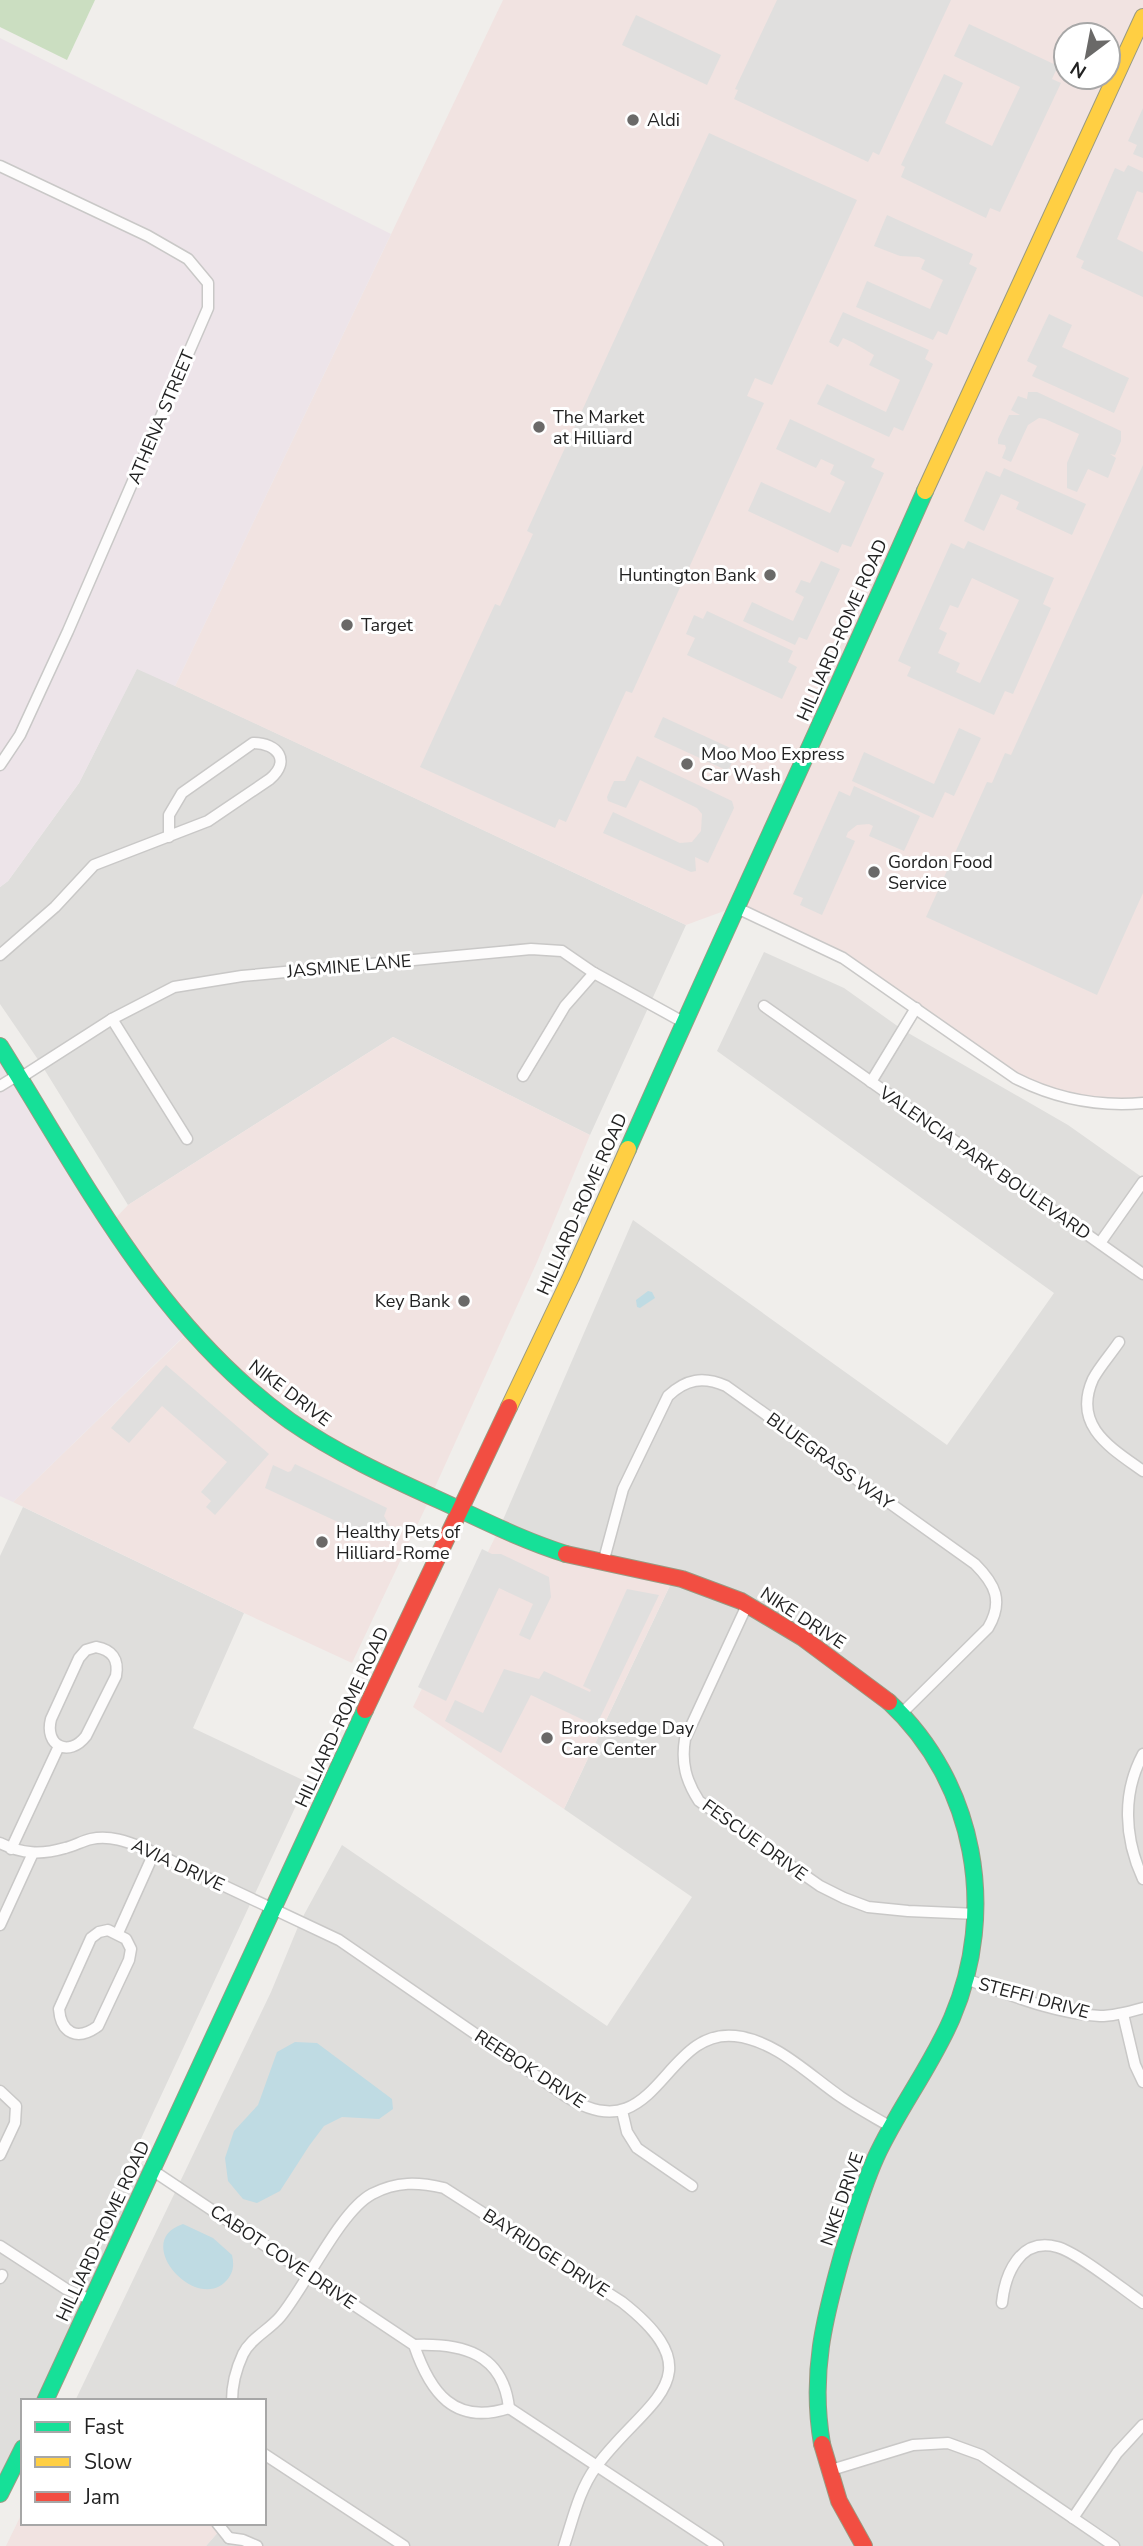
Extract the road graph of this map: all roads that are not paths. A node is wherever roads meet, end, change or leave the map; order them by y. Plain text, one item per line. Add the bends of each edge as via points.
1 (1143, 17) edge
2 (0, 166) edge
3 (0, 765) edge
4 (169, 837) junction
5 (735, 907) junction
6 (0, 955) edge
7 (594, 973) junction
8 (764, 1006) dead end
9 (916, 1008) junction
10 (112, 1019) junction
11 (684, 1022) junction
12 (0, 1046) edge
13 (19, 1076) junction
14 (523, 1076) dead end
15 (871, 1082) junction
16 (0, 1086) edge
17 (1143, 1103) edge
18 (187, 1139) dead end
19 (1143, 1182) edge
20 (1100, 1243) junction
21 (1143, 1274) edge
22 (1119, 1342) dead end
23 (1143, 1471) edge
24 (460, 1510) junction
25 (603, 1563) junction
26 (748, 1604) junction
27 (901, 1714) junction
28 (59, 1746) junction
29 (1143, 1754) edge
30 (0, 1843) edge
31 (11, 1849) junction
32 (33, 1853) junction
33 (154, 1853) junction
34 (1143, 1879) edge
35 (274, 1910) junction
36 (977, 1914) junction
37 (0, 1925) edge
38 (118, 1933) junction
39 (966, 1979) junction
40 (1143, 2008) edge
41 (1123, 2014) junction
42 (1143, 2082) edge
43 (0, 2091) edge
44 (622, 2111) junction
45 (891, 2127) junction
46 (0, 2155) edge
47 (152, 2170) junction
48 (692, 2186) dead end
49 (0, 2246) edge
50 (309, 2274) junction
51 (91, 2300) junction
52 (1002, 2303) dead end
53 (1143, 2303) edge
54 (414, 2345) junction
55 (52, 2397) edge
56 (232, 2399) edge
57 (509, 2408) junction
58 (1143, 2425) edge
59 (21, 2452) edge
60 (266, 2455) edge
61 (596, 2466) junction
62 (828, 2471) junction
63 (0, 2494) edge
64 (1073, 2518) junction
65 (218, 2525) edge
66 (225, 2542) edge
67 (257, 2546) edge
68 (404, 2546) edge
69 (564, 2546) edge
70 (718, 2546) edge
71 (864, 2546) edge
72 (1114, 2546) edge

1 - 5 main road, HILLIARD-ROME ROAD
2 - 3 street, ATHENA STREET via 158,242 188,259 208,283 208,308 164,410 59,652 20,735
4 - 4 street via 208,821 270,779 280,764 274,747 253,743 182,793 169,815
4 - 6 street via 94,865
5 - 9 street via 843,958
5 - 11 main road, HILLIARD-ROME ROAD
7 - 10 street, JASMINE LANE via 562,951 531,949 252,975 174,987
7 - 11 street, JASMINE LANE
7 - 14 street via 565,1006
8 - 15 street, VALENCIA PARK BOULEVARD
9 - 15 street, VALENCIA PARK BOULEVARD
9 - 17 street via 1036,1088 1086,1102
10 - 13 street, JASMINE LANE
10 - 18 street
11 - 24 main road, HILLIARD-ROME ROAD
12 - 13 main road, NIKE DRIVE
13 - 16 street, JASMINE LANE
13 - 24 main road, NIKE DRIVE via 140,1270 214,1356 298,1426
15 - 20 street, VALENCIA PARK BOULEVARD
19 - 20 street, VALENCIA PARK BOULEVARD
20 - 21 street, VALENCIA PARK BOULEVARD
22 - 23 street via 1094,1378 1088,1414 1097,1435
24 - 25 main road, NIKE DRIVE via 556,1551
24 - 35 main road, HILLIARD-ROME ROAD
25 - 26 main road, NIKE DRIVE via 685,1580
25 - 27 street, BLUEGRASS WAY via 623,1489 668,1396 696,1380 726,1386 975,1564 993,1585 995,1611 988,1628
26 - 27 main road, NIKE DRIVE via 868,1685
26 - 36 street, FESCUE DRIVE via 685,1739 684,1772 699,1801 844,1898 868,1907
27 - 36 main road, NIKE DRIVE via 938,1763 964,1820 972,1852
28 - 28 street via 48,1729 79,1657 96,1647 106,1649 118,1665 116,1676 86,1736 69,1748
28 - 31 street
29 - 34 street via 1132,1777 1127,1818
30 - 31 street, AVIA DRIVE
31 - 32 street, AVIA DRIVE
32 - 33 street, AVIA DRIVE via 92,1839 120,1839
32 - 37 street
33 - 35 street, AVIA DRIVE
33 - 38 street
35 - 44 street, REEBOK DRIVE via 339,1940 577,2103
35 - 47 main road, HILLIARD-ROME ROAD
36 - 39 main road, NIKE DRIVE
38 - 38 street via 127,1939 129,1960 98,2026 89,2033 67,2030 59,2009 91,1938 108,1930
39 - 41 street, STEFFI DRIVE via 1048,2006 1100,2016
39 - 45 main road, NIKE DRIVE via 951,2020
40 - 41 street, STEFFI DRIVE
41 - 42 street
43 - 46 street via 16,2106 17,2115
44 - 45 street via 649,2094 690,2049 716,2036 734,2035 764,2043
44 - 48 street via 636,2148
45 - 62 main road, NIKE DRIVE via 864,2183 825,2312 816,2385
47 - 50 street, CABOT COVE DRIVE
47 - 51 main road, HILLIARD-ROME ROAD
49 - 51 street
50 - 54 street, CABOT COVE DRIVE
50 - 56 street, BAYRIDGE DRIVE via 293,2301 244,2352
50 - 61 street, BAYRIDGE DRIVE via 351,2212 370,2195 405,2182 425,2183 444,2188 622,2302 660,2338 668,2355 667,2375 657,2398
51 - 55 main road, HILLIARD-ROME ROAD
52 - 53 street via 1012,2264 1038,2246 1048,2246 1069,2252
54 - 57 street via 447,2344 483,2359 499,2373
54 - 57 street via 427,2379 449,2402 482,2414
57 - 61 street
58 - 64 street
59 - 63 main road
60 - 68 street
61 - 69 street, BAYRIDGE DRIVE via 581,2494
61 - 70 street
62 - 64 street via 913,2445 948,2443 981,2455
62 - 71 main road, NIKE DRIVE via 842,2510
64 - 72 street
65 - 66 street
66 - 67 street via 243,2540

